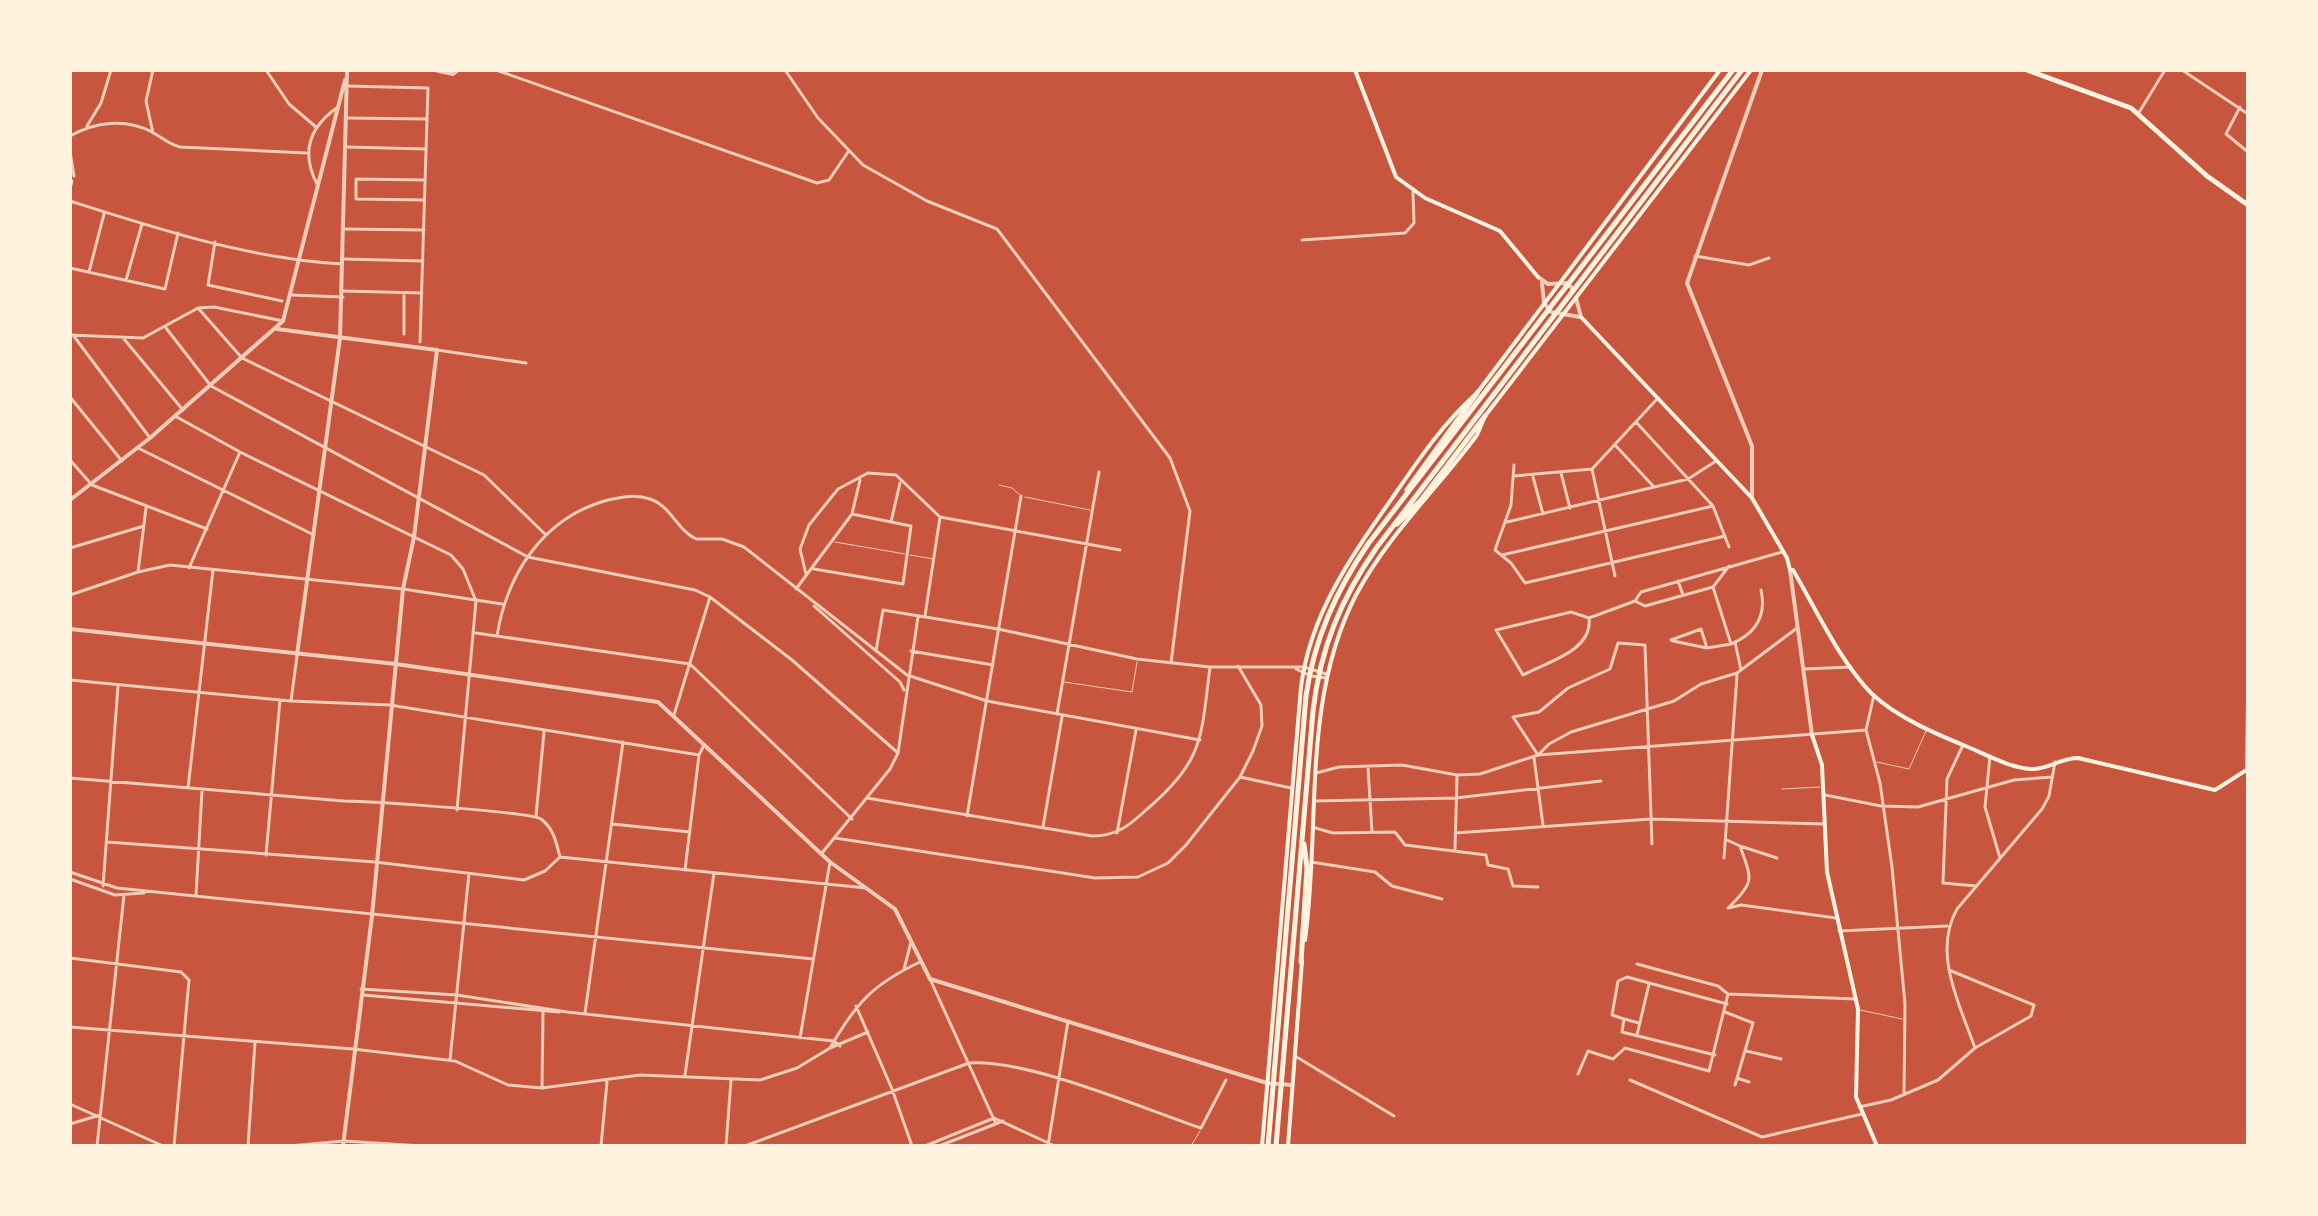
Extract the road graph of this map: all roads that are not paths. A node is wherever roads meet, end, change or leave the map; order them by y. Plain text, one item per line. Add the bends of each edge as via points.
1 (111, 70) edge
2 (153, 70) edge
3 (266, 70) edge
4 (435, 70) edge
5 (458, 70) edge
6 (496, 70) edge
7 (785, 70) edge
8 (1355, 70) edge
9 (1720, 70) edge
10 (1733, 70) edge
11 (1742, 70) edge
12 (1751, 70) edge
13 (1762, 70) edge
14 (2027, 70) edge
15 (2165, 70) edge
16 (2182, 70) edge
17 (348, 71) edge
18 (347, 86) junction
19 (338, 107) junction
20 (2240, 107) junction
21 (95, 114) junction
22 (2138, 114) junction
23 (2248, 114) edge
24 (348, 118) junction
25 (427, 119) junction
26 (101, 124) junction
27 (87, 126) junction
28 (316, 127) junction
29 (153, 133) junction
30 (70, 136) edge
31 (347, 147) junction
32 (426, 149) junction
33 (70, 151) edge
34 (848, 152) junction
35 (2248, 152) edge
36 (306, 153) junction
37 (425, 180) junction
38 (317, 184) junction
39 (70, 189) edge
40 (1413, 192) junction
41 (425, 200) junction
42 (70, 201) edge
43 (2248, 204) edge
44 (104, 212) junction
45 (142, 224) junction
46 (345, 229) junction
47 (424, 230) junction
48 (178, 233) junction
49 (1302, 240) dead end
50 (215, 242) junction
51 (1695, 256) junction
52 (1769, 258) dead end
53 (423, 261) junction
54 (299, 262) junction
55 (344, 262) junction
56 (70, 268) edge
57 (89, 272) junction
58 (1538, 277) junction
59 (126, 280) junction
60 (1561, 282) junction
61 (343, 291) junction
62 (404, 293) junction
63 (422, 293) junction
64 (290, 295) junction
65 (1576, 295) junction
66 (343, 297) junction
67 (282, 301) dead end
68 (1544, 304) junction
69 (198, 308) junction
70 (1561, 315) junction
71 (1581, 317) junction
72 (283, 321) junction
73 (166, 328) junction
74 (277, 329) junction
75 (404, 334) dead end
76 (71, 335) edge
77 (340, 338) junction
78 (123, 339) junction
79 (420, 342) dead end
80 (437, 350) junction
81 (242, 358) junction
82 (526, 363) dead end
83 (211, 386) junction
84 (1477, 393) junction
85 (70, 397) edge
86 (1658, 398) junction
87 (332, 403) junction
88 (183, 410) junction
89 (175, 416) junction
90 (1485, 416) junction
91 (1636, 422) junction
92 (150, 438) junction
93 (1615, 445) junction
94 (425, 447) junction
95 (137, 448) junction
96 (326, 449) junction
97 (240, 452) junction
98 (70, 460) edge
99 (122, 461) junction
100 (1716, 461) junction
101 (1514, 465) dead end
102 (1592, 469) junction
103 (1099, 472) dead end
104 (1561, 473) junction
105 (1514, 476) junction
106 (1533, 477) junction
107 (1688, 479) junction
108 (860, 480) junction
109 (900, 482) junction
110 (92, 485) junction
111 (999, 485) dead end
112 (1654, 487) junction
113 (224, 489) junction
114 (320, 491) junction
115 (1021, 496) junction
116 (419, 498) junction
117 (1752, 498) junction
118 (70, 500) edge
119 (1599, 502) junction
120 (1400, 503) junction
121 (1713, 506) junction
122 (147, 507) junction
123 (1570, 508) junction
124 (1093, 510) junction
125 (852, 514) junction
126 (1543, 514) junction
127 (940, 517) junction
128 (891, 522) junction
129 (1507, 522) junction
130 (144, 526) junction
131 (1393, 526) junction
132 (207, 529) junction
133 (1014, 530) junction
134 (1605, 531) junction
135 (314, 535) junction
136 (546, 535) junction
137 (1725, 536) junction
138 (414, 537) junction
139 (833, 542) junction
140 (1088, 544) junction
141 (1729, 547) dead end
142 (70, 548) edge
143 (1120, 550) dead end
144 (1783, 551) junction
145 (907, 554) junction
146 (1502, 555) junction
147 (528, 557) junction
148 (933, 559) junction
149 (1612, 563) junction
150 (1729, 566) junction
151 (189, 568) junction
152 (814, 569) junction
153 (213, 570) junction
154 (1790, 570) junction
155 (138, 572) junction
156 (806, 574) junction
157 (1615, 576) dead end
158 (1678, 581) junction
159 (308, 582) junction
160 (1713, 587) junction
161 (403, 589) junction
162 (796, 589) junction
163 (1761, 590) dead end
164 (70, 595) edge
165 (1683, 595) junction
166 (710, 597) junction
167 (476, 601) junction
168 (810, 601) junction
169 (1635, 601) junction
170 (502, 604) junction
171 (918, 617) junction
172 (925, 618) junction
173 (1589, 618) junction
174 (1799, 627) junction
175 (70, 629) edge
176 (998, 629) junction
177 (475, 633) junction
178 (497, 636) junction
179 (1067, 642) junction
180 (1733, 643) junction
181 (204, 645) junction
182 (1707, 648) junction
183 (876, 651) junction
184 (911, 651) junction
185 (297, 656) junction
186 (1137, 659) junction
187 (1171, 663) junction
188 (396, 664) junction
189 (690, 664) junction
190 (993, 665) junction
191 (1238, 666) junction
192 (1210, 667) junction
193 (1851, 667) junction
194 (1804, 669) junction
195 (1304, 671) junction
196 (1739, 671) junction
197 (907, 675) junction
198 (1325, 675) junction
199 (472, 677) junction
200 (70, 680) edge
201 (1062, 681) junction
202 (118, 684) junction
203 (198, 692) junction
204 (1874, 695) junction
205 (2248, 697) edge
206 (280, 699) junction
207 (291, 701) junction
208 (987, 701) junction
209 (390, 705) junction
210 (904, 706) junction
211 (1647, 709) junction
212 (1057, 714) junction
213 (674, 715) junction
214 (1063, 715) junction
215 (467, 720) junction
216 (1136, 729) junction
217 (1927, 729) junction
218 (544, 730) junction
219 (1866, 730) junction
220 (1812, 735) junction
221 (1200, 740) junction
222 (1732, 741) junction
223 (623, 742) junction
224 (704, 745) junction
225 (1963, 745) junction
226 (1649, 746) junction
227 (898, 753) junction
228 (699, 755) junction
229 (1536, 756) junction
230 (1990, 756) junction
231 (1874, 762) junction
232 (2055, 762) junction
233 (1367, 767) junction
234 (2248, 769) edge
235 (1316, 773) junction
236 (1457, 775) junction
237 (1240, 777) junction
238 (2052, 777) junction
239 (70, 778) edge
240 (111, 781) junction
241 (1601, 781) dead end
242 (1823, 787) junction
243 (188, 788) junction
244 (1292, 788) junction
245 (202, 789) junction
246 (1537, 789) junction
247 (1782, 789) dead end
248 (1986, 790) junction
249 (1823, 795) junction
250 (271, 796) junction
251 (867, 798) junction
252 (1456, 798) junction
253 (1370, 799) junction
254 (1944, 799) junction
255 (382, 801) junction
256 (1314, 801) junction
257 (1881, 806) junction
258 (457, 810) junction
259 (536, 816) junction
260 (966, 817) junction
261 (852, 819) junction
262 (1651, 819) junction
263 (1729, 823) junction
264 (612, 824) junction
265 (1825, 824) junction
266 (1043, 827) junction
267 (1312, 827) junction
268 (1543, 827) junction
269 (690, 832) junction
270 (1303, 832) junction
271 (1372, 832) junction
272 (1117, 833) junction
273 (1455, 833) junction
274 (835, 838) junction
275 (1727, 840) junction
276 (107, 842) junction
277 (1652, 844) dead end
278 (1740, 846) junction
279 (200, 849) junction
280 (1455, 849) junction
281 (821, 854) junction
282 (266, 855) junction
283 (560, 857) junction
284 (1724, 858) dead end
285 (1777, 858) dead end
286 (2000, 858) junction
287 (375, 862) junction
288 (607, 862) junction
289 (830, 862) junction
290 (1311, 862) junction
291 (685, 870) junction
292 (70, 872) edge
293 (469, 873) junction
294 (714, 873) junction
295 (70, 879) edge
296 (826, 884) junction
297 (103, 886) junction
298 (1976, 886) junction
299 (1538, 887) dead end
300 (866, 888) junction
301 (156, 892) junction
302 (124, 895) junction
303 (196, 895) junction
304 (1442, 899) dead end
305 (1737, 899) junction
306 (1741, 905) junction
307 (372, 916) junction
308 (1836, 918) junction
309 (463, 926) junction
310 (1948, 926) junction
311 (1839, 931) junction
312 (1898, 931) junction
313 (596, 939) junction
314 (911, 940) junction
315 (702, 949) junction
316 (70, 958) edge
317 (813, 959) junction
318 (921, 961) junction
319 (1301, 962) junction
320 (1637, 964) dead end
321 (117, 965) junction
322 (904, 969) junction
323 (1948, 970) junction
324 (930, 979) junction
325 (1650, 983) junction
326 (361, 992) junction
327 (1728, 994) junction
328 (457, 995) junction
329 (1856, 999) junction
330 (455, 1004) junction
331 (1727, 1004) junction
332 (856, 1006) junction
333 (543, 1009) junction
334 (1858, 1009) junction
335 (1725, 1012) junction
336 (585, 1013) junction
337 (1624, 1019) junction
338 (1905, 1020) junction
339 (1068, 1021) junction
340 (1640, 1023) junction
341 (690, 1024) junction
342 (70, 1027) edge
343 (111, 1029) junction
344 (868, 1032) junction
345 (1637, 1035) junction
346 (183, 1036) junction
347 (800, 1038) junction
348 (834, 1041) junction
349 (255, 1042) junction
350 (840, 1046) junction
351 (830, 1048) junction
352 (1975, 1048) junction
353 (353, 1049) junction
354 (1745, 1051) junction
355 (1715, 1055) junction
356 (1295, 1056) junction
357 (1781, 1059) dead end
358 (450, 1061) junction
359 (969, 1063) junction
360 (1578, 1074) dead end
361 (685, 1075) junction
362 (1737, 1078) junction
363 (1057, 1079) junction
364 (731, 1080) junction
365 (1226, 1080) dead end
366 (1630, 1080) dead end
367 (607, 1081) junction
368 (1749, 1082) dead end
369 (1267, 1083) junction
370 (1292, 1085) junction
371 (1735, 1085) dead end
372 (542, 1088) junction
373 (892, 1089) junction
374 (1904, 1094) junction
375 (70, 1104) edge
376 (1859, 1107) junction
377 (1862, 1114) junction
378 (100, 1115) junction
379 (1394, 1116) dead end
380 (994, 1118) junction
381 (1003, 1121) junction
382 (70, 1124) edge
383 (996, 1124) junction
384 (1201, 1128) junction
385 (344, 1143) edge
386 (1048, 1144) edge
387 (97, 1146) edge
388 (163, 1146) edge
389 (174, 1146) edge
390 (248, 1146) edge
391 (289, 1146) edge
392 (422, 1146) edge
393 (601, 1146) edge
394 (726, 1146) edge
395 (745, 1146) edge
396 (912, 1146) edge
397 (925, 1146) edge
398 (939, 1146) edge
399 (1055, 1146) edge
400 (1191, 1146) edge
401 (1262, 1146) edge
402 (1268, 1146) edge
403 (1276, 1146) edge
404 (1288, 1146) edge
405 (1877, 1146) edge
406 (1906, 1146) edge
407 (1938, 1146) edge

1 - 21 street
2 - 29 street via 146,101
3 - 28 street via 289,104
4 - 5 street
6 - 34 street via 817,183 829,180
7 - 34 street
8 - 40 main road via 1392,169
9 - 60 main road
10 - 120 main road
11 - 131 main road
12 - 65 main road
13 - 51 street
14 - 22 main road
15 - 22 street
16 - 20 street
17 - 18 street
17 - 19 street
18 - 24 street
18 - 25 street via 428,88
19 - 28 street
19 - 38 street
20 - 23 street
20 - 35 street via 2226,134
21 - 26 street
21 - 27 street
22 - 43 main road via 2207,176
24 - 25 street
24 - 31 street
25 - 32 street
26 - 27 street
26 - 29 street
27 - 30 street
28 - 36 street
29 - 36 street via 180,147
31 - 32 street
31 - 46 street
32 - 37 street
33 - 39 street
34 - 187 street via 887,180 997,229 1170,458 1190,511
36 - 38 street
37 - 41 street
37 - 41 street via 356,179 356,199
38 - 54 street
40 - 49 street via 1414,223 1405,233
40 - 58 main road via 1500,231
41 - 47 street
42 - 44 street
44 - 45 street
44 - 57 street
45 - 48 street
45 - 59 street
46 - 47 street
46 - 55 street
47 - 53 street
48 - 50 street
48 - 59 street via 165,289
50 - 54 street
50 - 67 street via 208,285
51 - 52 street via 1749,265
51 - 117 street via 1687,287 1752,446
53 - 55 street
53 - 63 street
54 - 55 street
54 - 64 street
55 - 61 street
56 - 57 street
57 - 59 street
58 - 60 street via 1548,284
58 - 68 street
60 - 65 street via 1571,285
60 - 68 main road
61 - 62 street
61 - 66 street
62 - 63 street
62 - 75 street
63 - 79 street
64 - 66 street
64 - 72 street
65 - 70 main road
65 - 71 street
66 - 77 street
68 - 70 street
68 - 84 main road
69 - 72 street
69 - 73 street
69 - 81 street
70 - 71 street
70 - 90 main road
71 - 86 main road
72 - 74 street
73 - 78 street
73 - 83 street
74 - 77 street
74 - 81 street
76 - 78 street
76 - 92 street
77 - 80 street
77 - 87 street
78 - 88 street
80 - 82 street
80 - 94 street
81 - 83 street
81 - 87 street
83 - 88 street
83 - 96 street
84 - 120 main road
84 - 195 main road via 1444,427 1346,565 1318,623
85 - 99 street
86 - 91 street
86 - 100 main road
87 - 94 street
87 - 96 street
88 - 89 street
89 - 92 street
89 - 97 street
90 - 131 main road via 1421,500
90 - 198 main road via 1464,453 1361,586
91 - 93 street
91 - 107 street
92 - 95 street
93 - 102 street
93 - 112 street
94 - 116 street
94 - 136 street via 484,475
95 - 99 street
95 - 113 street
96 - 114 street
96 - 116 street
97 - 113 street
97 - 114 street
98 - 110 street
99 - 110 street
100 - 107 street
100 - 117 main road
101 - 105 street
102 - 104 street
102 - 119 street
103 - 124 street
104 - 106 street
104 - 123 street
105 - 106 street
105 - 129 street
106 - 126 street
107 - 112 street
107 - 121 street
108 - 109 street via 882,472 896,475
108 - 125 street
108 - 156 street via 838,489 809,525 800,549
109 - 127 street
109 - 128 street
110 - 118 street
110 - 122 street
111 - 115 lane
112 - 119 street
113 - 132 street
113 - 135 street
114 - 135 street
114 - 138 street
115 - 124 lane
115 - 133 street
116 - 138 street
116 - 147 street
117 - 144 main road
119 - 123 street
119 - 134 street
120 - 402 main road via 1349,573 1313,657
121 - 134 street
121 - 137 street
122 - 130 street
122 - 132 street
123 - 126 street
124 - 140 street
125 - 128 street
125 - 139 street
126 - 129 street
127 - 133 street
127 - 148 street
128 - 145 street via 911,526
129 - 146 street via 1495,550
130 - 142 street
130 - 155 street
131 - 270 main road via 1352,584 1323,654
132 - 151 street
133 - 140 street
133 - 176 street
134 - 146 street
134 - 149 street
135 - 159 street
136 - 147 street
136 - 162 street via 564,517 589,505 619,497 651,499 689,535 735,542
137 - 141 street
137 - 149 street
138 - 161 street
138 - 167 street via 451,555
139 - 145 lane
139 - 152 street
140 - 143 street
140 - 179 street
144 - 150 street
144 - 154 main road
145 - 148 lane
145 - 152 street via 903,584
146 - 149 street via 1525,583
147 - 166 street
147 - 170 street
148 - 172 street
149 - 157 street
150 - 158 street
150 - 160 street
151 - 153 street
151 - 155 street via 170,565
152 - 156 street
153 - 159 street
153 - 181 street
154 - 174 street
154 - 193 main road
155 - 164 street
156 - 162 street
158 - 165 street
158 - 169 street via 1641,592
159 - 161 street
159 - 185 street
160 - 165 street
160 - 180 street
161 - 167 street
161 - 188 street
162 - 168 street
163 - 180 street via 1760,621 1746,638
165 - 169 street via 1645,606
166 - 189 street
166 - 227 street
167 - 170 street
167 - 177 street
168 - 183 street
168 - 210 street via 900,682
169 - 173 street
170 - 178 street
171 - 172 street
171 - 183 street via 883,610
171 - 184 street
172 - 176 street
173 - 173 street via 1571,612 1496,630 1523,675 1582,644
174 - 194 street
174 - 196 street
175 - 181 street
176 - 179 street
176 - 190 street
177 - 178 street
177 - 199 street
178 - 189 street
179 - 186 street
179 - 201 street
180 - 182 street
180 - 196 street
181 - 185 street
181 - 203 street
182 - 182 street via 1673,641 1671,640 1701,629
183 - 197 street
184 - 190 street
184 - 197 street
185 - 188 street
185 - 207 street
186 - 187 street
186 - 201 lane via 1132,692
187 - 192 street
188 - 199 street
188 - 209 street
189 - 213 street
189 - 261 street
190 - 208 street
191 - 192 street
191 - 195 street
191 - 237 street via 1257,694 1262,716
192 - 221 street
193 - 194 street
193 - 204 main road
194 - 220 street
195 - 198 street
195 - 198 street
195 - 244 main road
196 - 211 street
196 - 222 street
197 - 208 street
197 - 210 street
198 - 235 main road
199 - 213 street via 639,697 658,702
199 - 215 street
200 - 202 street
201 - 212 street
202 - 203 street
202 - 240 street
203 - 206 street
203 - 243 street
204 - 217 main road
204 - 219 street
205 - 234 street
206 - 207 street
206 - 250 street
207 - 209 street
208 - 212 street
208 - 260 street
209 - 215 street
209 - 255 street
210 - 227 street
211 - 226 street
211 - 229 street via 1571,732
211 - 229 street via 1645,645 1618,643 1610,669 1568,688 1546,709 1513,717
212 - 214 street
213 - 224 street
214 - 216 street
214 - 266 street
215 - 218 street
215 - 258 street
216 - 221 street
216 - 272 street
217 - 225 main road
217 - 231 lane via 1909,769
218 - 223 street
218 - 259 street
219 - 220 street
219 - 231 street
220 - 222 street
220 - 242 main road
221 - 272 street via 1188,769 1172,788
222 - 226 street
222 - 263 street
223 - 228 street
223 - 264 street
224 - 228 street
224 - 281 street
225 - 230 main road
225 - 254 street
226 - 229 street
226 - 262 street
227 - 251 street
228 - 269 street
229 - 236 street via 1489,773
229 - 246 street
230 - 232 main road via 2029,769
230 - 248 street
231 - 257 street
232 - 234 main road via 2078,758 2215,790
232 - 238 street
233 - 235 street
233 - 236 street via 1416,765
233 - 253 street
235 - 256 main road
236 - 252 street
237 - 244 street
237 - 274 street via 1168,863 1138,877 1095,878
238 - 248 street via 2014,780
238 - 286 street via 2042,809
239 - 240 street
240 - 243 street
240 - 276 street
241 - 246 street
242 - 247 lane
242 - 249 main road
243 - 245 street
244 - 369 main road
245 - 250 street
245 - 279 street
246 - 252 street
246 - 268 street
248 - 254 street
248 - 286 street via 1985,807
249 - 257 street
249 - 265 main road
250 - 255 street
250 - 282 street
251 - 260 street
251 - 261 street
252 - 253 street
252 - 273 street
253 - 256 street
253 - 271 street
254 - 257 street via 1918,807
254 - 298 street via 1943,883
255 - 258 street
255 - 287 street
256 - 267 main road
257 - 312 street
258 - 259 street
259 - 283 street via 555,834
260 - 266 street
261 - 274 street
262 - 263 street
262 - 268 street
262 - 277 street
263 - 265 street
263 - 275 street
264 - 269 street
264 - 288 street
265 - 308 main road
266 - 272 street via 1092,836
267 - 271 street via 1333,833
267 - 290 main road
268 - 273 street
269 - 291 street
270 - 319 main road via 1307,868
270 - 403 main road
271 - 280 street via 1395,832 1405,845
273 - 280 street
274 - 281 street
275 - 278 street
275 - 284 street
276 - 279 street
276 - 297 street
278 - 285 street
278 - 305 street via 1750,885
279 - 282 street
279 - 303 street
280 - 299 street via 1486,855 1488,865 1508,869 1513,886
281 - 289 street
282 - 287 street
283 - 288 street
283 - 293 street via 524,880
286 - 298 street
287 - 293 street
287 - 307 street
288 - 291 street
288 - 313 street
289 - 296 street
289 - 300 street
290 - 304 street via 1375,872 1392,886
290 - 319 main road
291 - 294 street
292 - 297 street
293 - 309 street
294 - 296 street
294 - 315 street
295 - 302 street
296 - 300 street
296 - 317 street
297 - 301 street
298 - 310 street
300 - 314 street via 895,909
301 - 302 street
301 - 303 street
302 - 321 street
303 - 307 street
305 - 306 street
305 - 306 street via 1728,908
306 - 308 street
307 - 309 street
307 - 326 street
308 - 311 main road
309 - 313 street
309 - 328 street
310 - 312 street
310 - 323 street
311 - 312 street
311 - 329 main road
312 - 338 street
313 - 315 street
313 - 336 street
314 - 318 street
314 - 322 street
315 - 317 street
315 - 341 street
316 - 321 street
317 - 347 street
318 - 322 street
318 - 324 street
319 - 356 main road
320 - 327 street via 1718,986
321 - 343 street
321 - 346 street via 181,972 189,980
322 - 332 street via 875,985
323 - 352 street
323 - 352 street via 2034,1005 2031,1016
324 - 339 street
324 - 359 street
325 - 331 street
325 - 337 street via 1627,977 1618,981 1612,1015
325 - 340 street
326 - 328 street
326 - 330 street
326 - 353 street
327 - 329 street
327 - 331 street
328 - 330 street
328 - 333 street
329 - 334 main road
330 - 333 street
330 - 358 street
331 - 335 street
332 - 344 street
332 - 348 street
333 - 336 street
333 - 372 street
334 - 338 lane
334 - 376 main road
335 - 354 street via 1753,1023
335 - 355 street
336 - 341 street
337 - 340 street
337 - 345 street via 1622,1032
338 - 374 street
339 - 363 street
339 - 369 street
340 - 345 street
341 - 347 street
341 - 361 street
342 - 343 street
343 - 346 street
343 - 378 street
344 - 350 street
344 - 373 street
345 - 355 street
346 - 349 street
346 - 389 street
347 - 348 street
348 - 350 street
348 - 351 street
349 - 353 street
349 - 390 street
350 - 351 street
351 - 364 street via 797,1068 760,1080
352 - 374 street via 1938,1080
353 - 358 street
353 - 385 street
354 - 357 street
354 - 362 street
355 - 360 street via 1707,1071 1625,1048 1613,1059 1588,1051
356 - 370 main road
356 - 379 street
358 - 372 street via 508,1085
359 - 363 street
359 - 373 street
359 - 380 street
361 - 364 street
361 - 367 street
362 - 368 street
362 - 371 street
363 - 384 street
363 - 386 street
364 - 394 street
365 - 384 street
366 - 377 street via 1762,1137
367 - 372 street
367 - 393 street
369 - 370 street
369 - 401 main road
370 - 404 main road
373 - 395 street
373 - 396 street
374 - 376 street
375 - 378 street
376 - 377 main road
377 - 405 main road
378 - 382 street
378 - 387 street
378 - 388 street
380 - 381 street
380 - 383 street
380 - 397 street
381 - 383 street
381 - 386 street
383 - 398 street
384 - 400 lane
385 - 391 street
385 - 392 street
386 - 399 street
406 - 407 street

